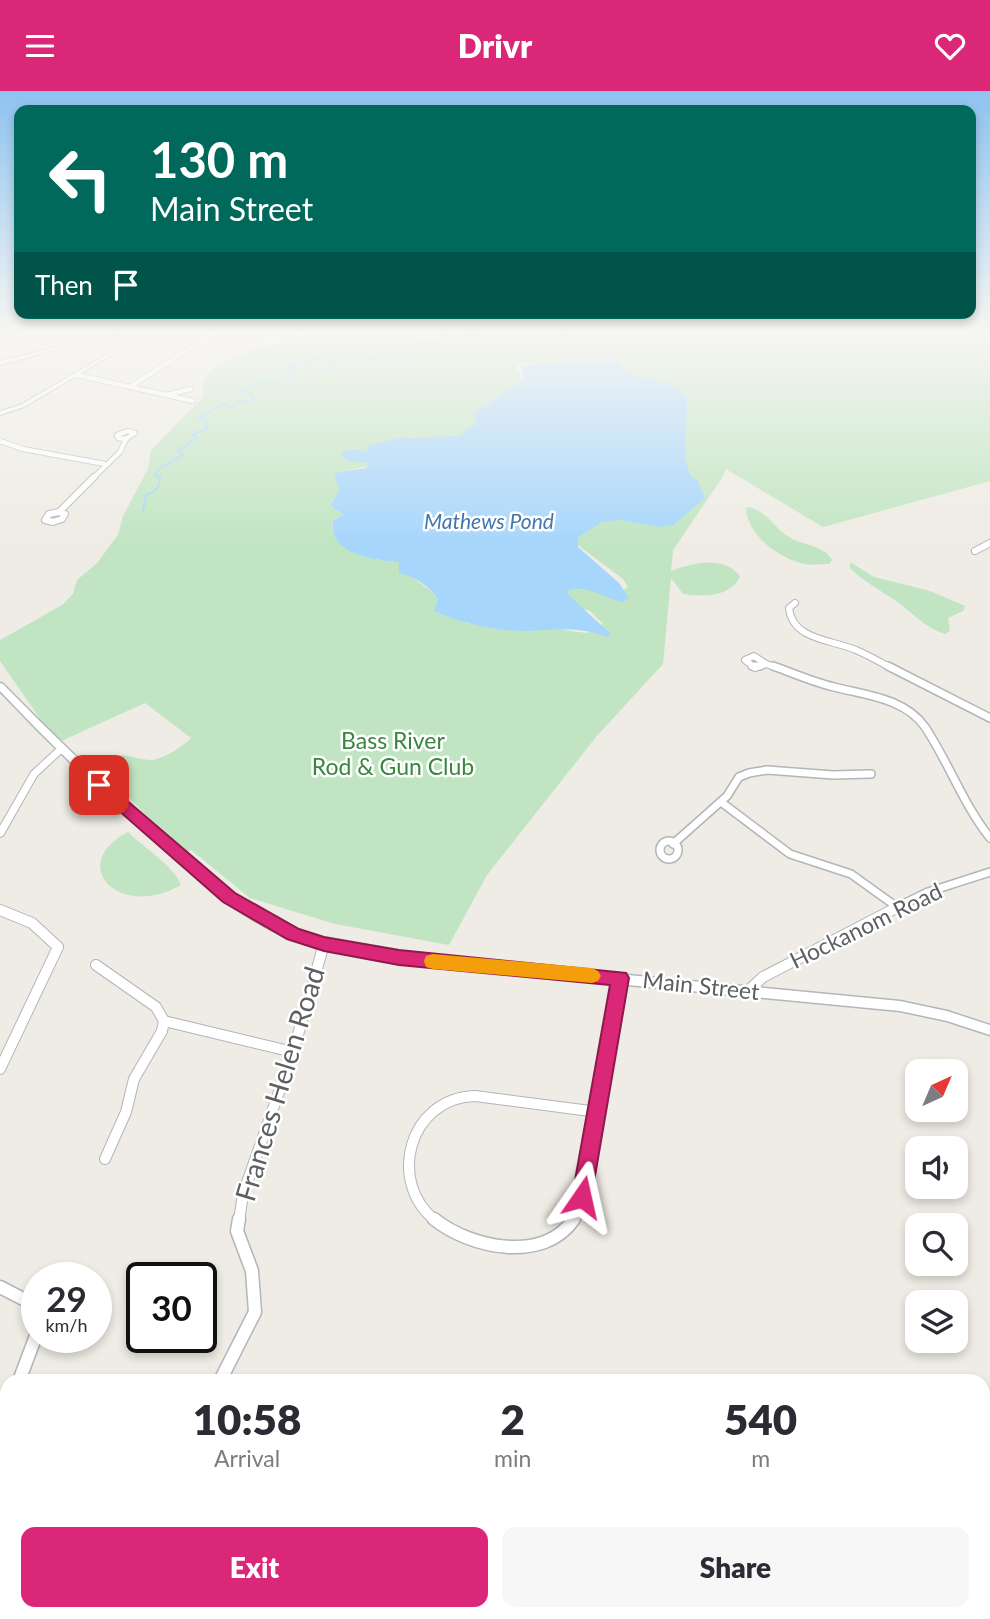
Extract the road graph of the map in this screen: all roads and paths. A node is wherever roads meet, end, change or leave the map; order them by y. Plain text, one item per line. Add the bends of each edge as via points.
1 (28, 402) edge
2 (0, 416) edge
3 (126, 439) dead end
4 (0, 441) edge
5 (105, 464) junction
6 (59, 512) dead end
7 (990, 543) edge
8 (975, 551) dead end
9 (795, 603) dead end
10 (766, 664) dead end
11 (0, 686) edge
12 (990, 717) edge
13 (61, 749) junction
14 (872, 773) dead end
15 (721, 802) junction
16 (0, 834) edge
17 (990, 838) edge
18 (673, 844) dead end
19 (990, 872) edge
20 (897, 907) junction
21 (0, 910) edge
22 (324, 944) junction
23 (96, 965) dead end
24 (620, 978) junction
25 (748, 991) junction
26 (164, 1021) junction
27 (990, 1030) edge
28 (293, 1052) junction
29 (0, 1069) edge
30 (599, 1112) junction
31 (105, 1159) dead end
32 (0, 1287) edge
33 (21, 1298) edge
34 (30, 1353) edge
35 (22, 1374) edge
36 (224, 1374) edge

1 - 2 street
3 - 5 street
4 - 5 street
5 - 6 street
7 - 8 street
9 - 12 street via 789,608 790,618 811,635 854,649
10 - 17 street via 876,696 910,712 924,726 971,814
11 - 13 main road, Main Street
13 - 16 street via 34,774
13 - 22 main road, Main Street via 229,898 271,923
14 - 15 street via 756,771 739,777
15 - 18 street
15 - 20 street via 790,854 852,874
19 - 20 street, Hockanom Road
20 - 25 street, Hockanom Road via 763,978
21 - 29 street via 39,925 58,947
22 - 24 main road, Main Street via 399,958
22 - 28 street, Frances Helen Road
23 - 26 street via 156,1007
24 - 25 main road, Main Street
24 - 30 street
25 - 27 main road, Main Street via 900,1006
26 - 28 street
26 - 31 street via 134,1079 126,1112
28 - 36 street, Frances Helen Road via 240,1210 237,1231 252,1271 255,1312
30 - 30 street via 475,1096 447,1101 423,1121 414,1137 409,1165 413,1191 429,1216 453,1230 503,1245 530,1247 549,1242 567,1228 580,1206
32 - 33 street
34 - 35 street

